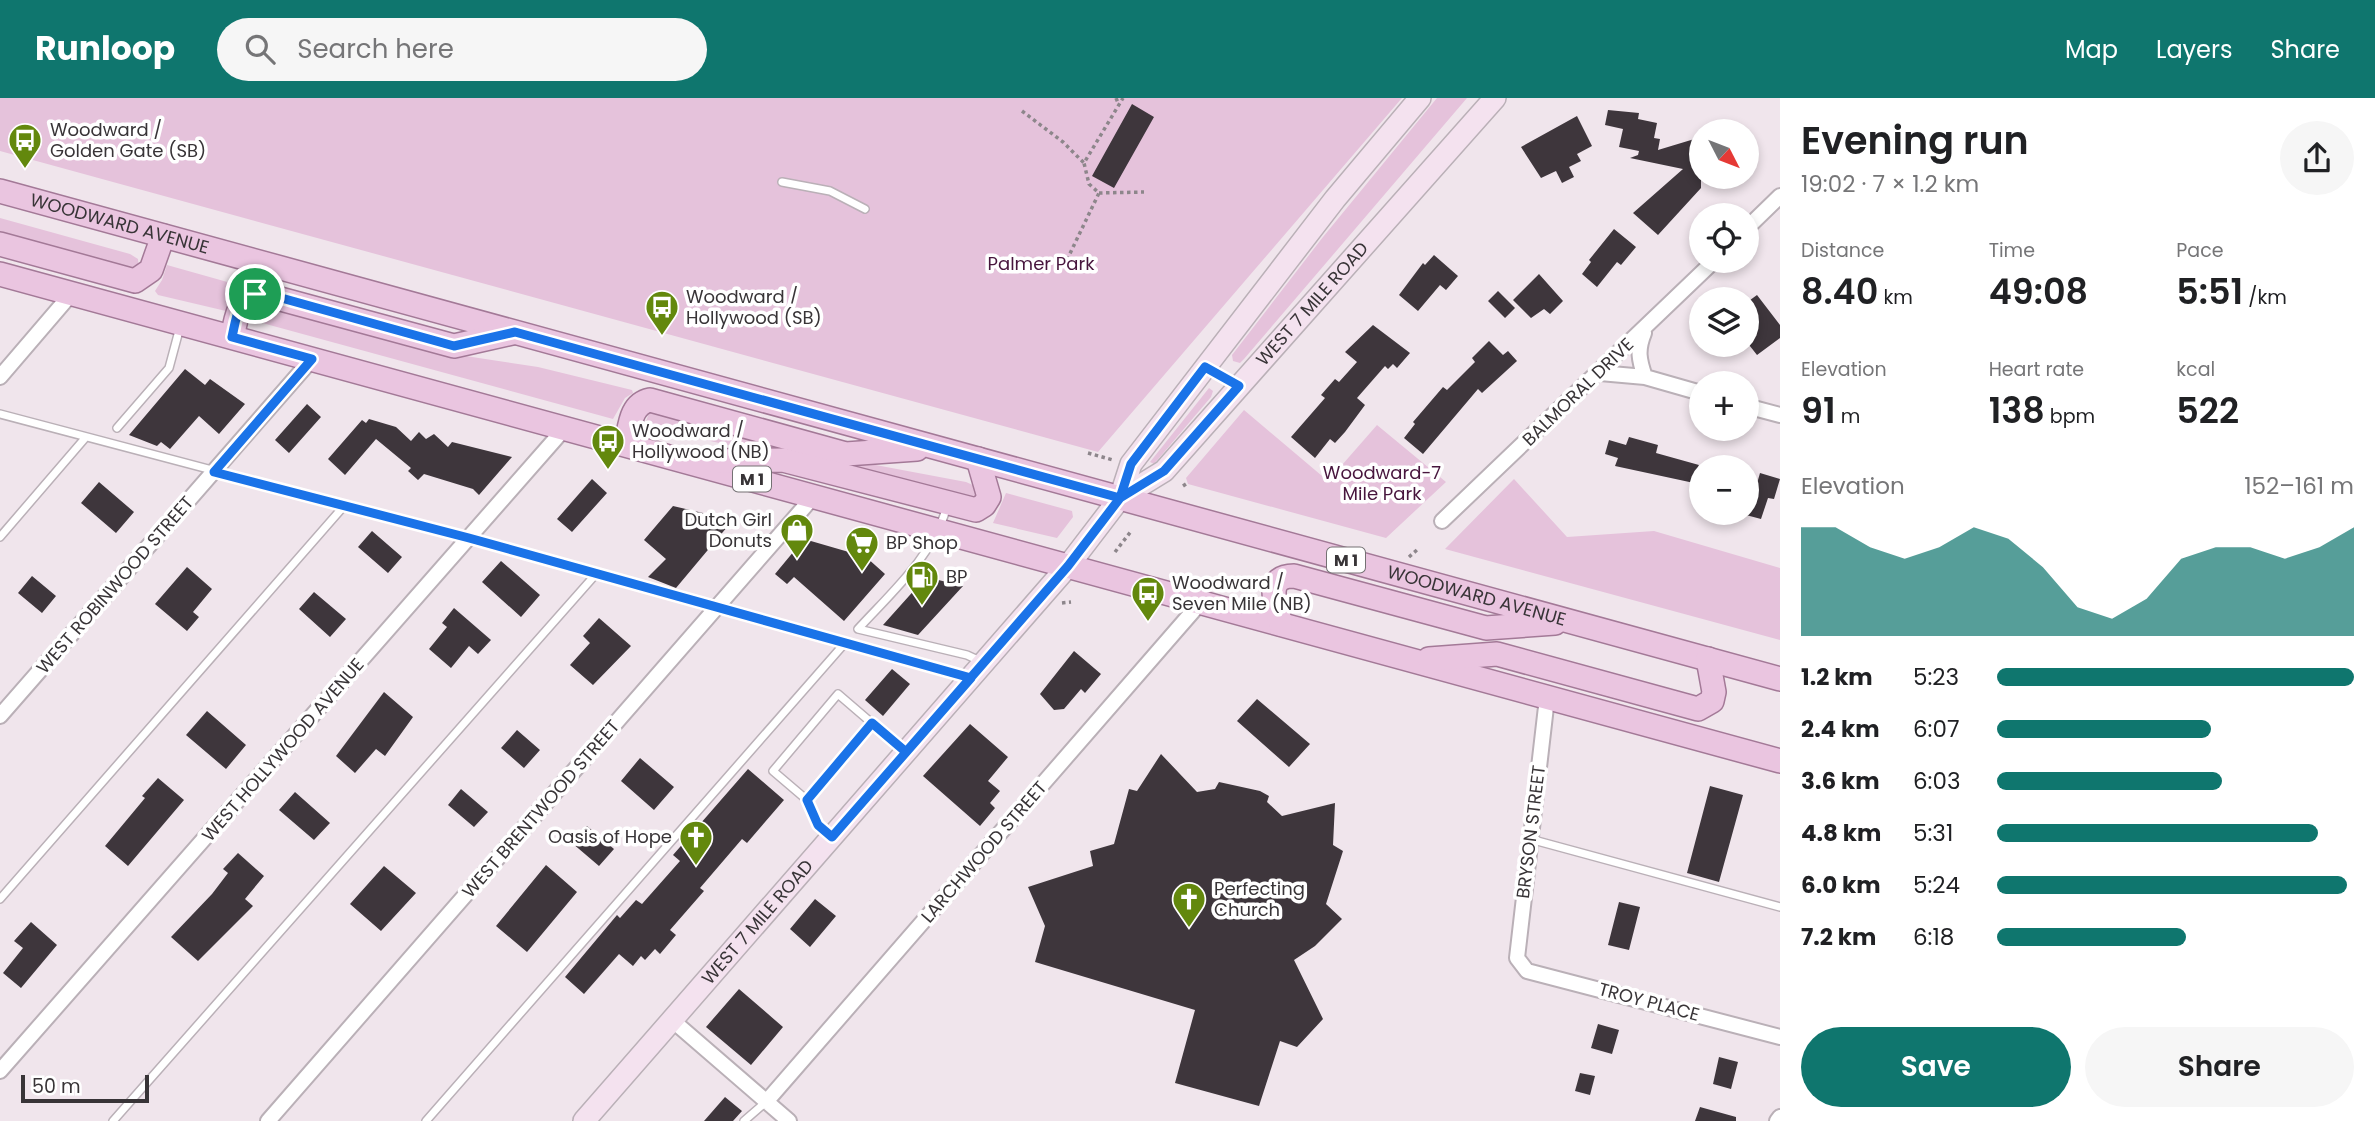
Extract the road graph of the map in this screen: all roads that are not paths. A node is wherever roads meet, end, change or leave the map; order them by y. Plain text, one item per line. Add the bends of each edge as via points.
1 (1420, 98) edge
2 (1495, 98) edge
3 (782, 182) dead end
4 (0, 191) edge
5 (1780, 196) edge
6 (865, 209) dead end
7 (1759, 216) edge
8 (163, 236) junction
9 (0, 244) edge
10 (1702, 273) edge
11 (0, 274) edge
12 (72, 293) junction
13 (181, 323) junction
14 (1645, 328) junction
15 (515, 332) junction
16 (232, 337) junction
17 (312, 359) junction
18 (1205, 367) junction
19 (1600, 373) junction
20 (0, 377) edge
21 (1645, 377) junction
22 (1239, 386) junction
23 (1689, 390) edge
24 (1759, 409) edge
25 (0, 414) edge
26 (1780, 415) edge
27 (117, 428) dead end
28 (565, 428) junction
29 (86, 437) junction
30 (626, 444) junction
31 (934, 448) junction
32 (978, 459) junction
33 (690, 462) junction
34 (214, 472) junction
35 (813, 497) junction
36 (1120, 498) junction
37 (948, 504) junction
38 (344, 506) junction
39 (1442, 521) dead end
40 (939, 531) junction
41 (0, 537) edge
42 (469, 538) junction
43 (1068, 566) junction
44 (596, 574) junction
45 (1201, 602) junction
46 (714, 610) junction
47 (1572, 622) junction
48 (1281, 624) junction
49 (845, 643) junction
50 (1707, 659) junction
51 (1411, 660) junction
52 (977, 670) junction
53 (1780, 679) edge
54 (1547, 698) junction
55 (0, 716) edge
56 (872, 723) junction
57 (906, 752) junction
58 (1780, 761) edge
59 (807, 800) junction
60 (832, 837) junction
61 (1530, 839) junction
62 (0, 899) edge
63 (1780, 907) edge
64 (1521, 965) joint
65 (672, 1020) junction
66 (1780, 1037) edge
67 (0, 1072) edge
68 (766, 1102) junction
69 (113, 1121) edge
70 (268, 1121) edge
71 (426, 1121) edge
72 (584, 1121) edge
73 (744, 1121) edge
74 (789, 1121) edge

1 - 18 main road, WEST 7 MILE ROAD
2 - 22 main road, WEST 7 MILE ROAD
3 - 6 lane via 830,191
4 - 8 main road, WOODWARD AVENUE / M 1
5 - 7 street
8 - 9 main road via 151,270 135,281
8 - 15 main road, WOODWARD AVENUE / M 1
10 - 14 street, BALMORAL DRIVE
11 - 12 main road, M 1
12 - 13 main road, M 1
12 - 20 street
13 - 16 main road, M 1
13 - 27 lane via 169,368
14 - 19 street, BALMORAL DRIVE
14 - 21 street via 1639,361
15 - 16 main road via 454,346 261,294 242,302
15 - 31 main road, WOODWARD AVENUE / M 1
16 - 17 main road, M 1
17 - 28 main road, M 1
17 - 34 street, WEST ROBINWOOD STREET
18 - 22 main road
18 - 36 main road, WEST 7 MILE ROAD via 1131,464
19 - 21 street
19 - 39 street, BALMORAL DRIVE
21 - 23 street
22 - 36 main road, WEST 7 MILE ROAD via 1164,471
24 - 26 street
25 - 29 lane
28 - 30 main road, M 1
28 - 42 street, WEST HOLLYWOOD AVENUE
29 - 34 lane
29 - 41 lane
30 - 31 main road via 635,410 650,400 846,454
30 - 33 main road, M 1
31 - 32 main road, WOODWARD AVENUE / M 1
32 - 36 main road, WOODWARD AVENUE / M 1
32 - 37 main road via 988,488 984,505 976,510
33 - 35 main road, M 1
33 - 37 main road via 783,460
34 - 38 lane
34 - 55 street, WEST ROBINWOOD STREET
35 - 40 main road, M 1
35 - 46 street, WEST BRENTWOOD STREET
36 - 43 main road, WEST 7 MILE ROAD
36 - 47 main road, WOODWARD AVENUE / M 1
37 - 40 lane
38 - 42 lane
38 - 62 lane
40 - 43 main road, M 1
40 - 52 lane via 916,566 858,629 967,655
42 - 44 lane
42 - 67 street, WEST HOLLYWOOD AVENUE
43 - 45 main road, M 1
43 - 52 main road, WEST 7 MILE ROAD
44 - 46 lane
44 - 69 lane
45 - 48 main road, M 1
45 - 68 street, LARCHWOOD STREET
46 - 49 lane
46 - 70 street, WEST BRENTWOOD STREET
47 - 48 main road via 1486,628 1284,576 1272,593
47 - 50 main road, WOODWARD AVENUE / M 1
48 - 51 main road, M 1
49 - 52 lane
49 - 71 lane
50 - 51 main road via 1714,692 1712,701 1698,709 1497,654
50 - 53 main road, WOODWARD AVENUE / M 1
51 - 54 main road, M 1
52 - 57 main road, WEST 7 MILE ROAD
54 - 58 main road, M 1
54 - 61 street, BRYSON STREET
56 - 57 lane
56 - 59 lane
56 - 59 lane via 838,694 821,713 773,771
57 - 60 main road, WEST 7 MILE ROAD
59 - 60 lane via 818,825
60 - 65 main road, WEST 7 MILE ROAD
61 - 63 lane
61 - 64 street, BRYSON STREET via 1517,958
64 - 66 street, TROY PLACE via 1527,971
65 - 68 street
65 - 72 main road, WEST 7 MILE ROAD
68 - 73 lane
68 - 74 street

